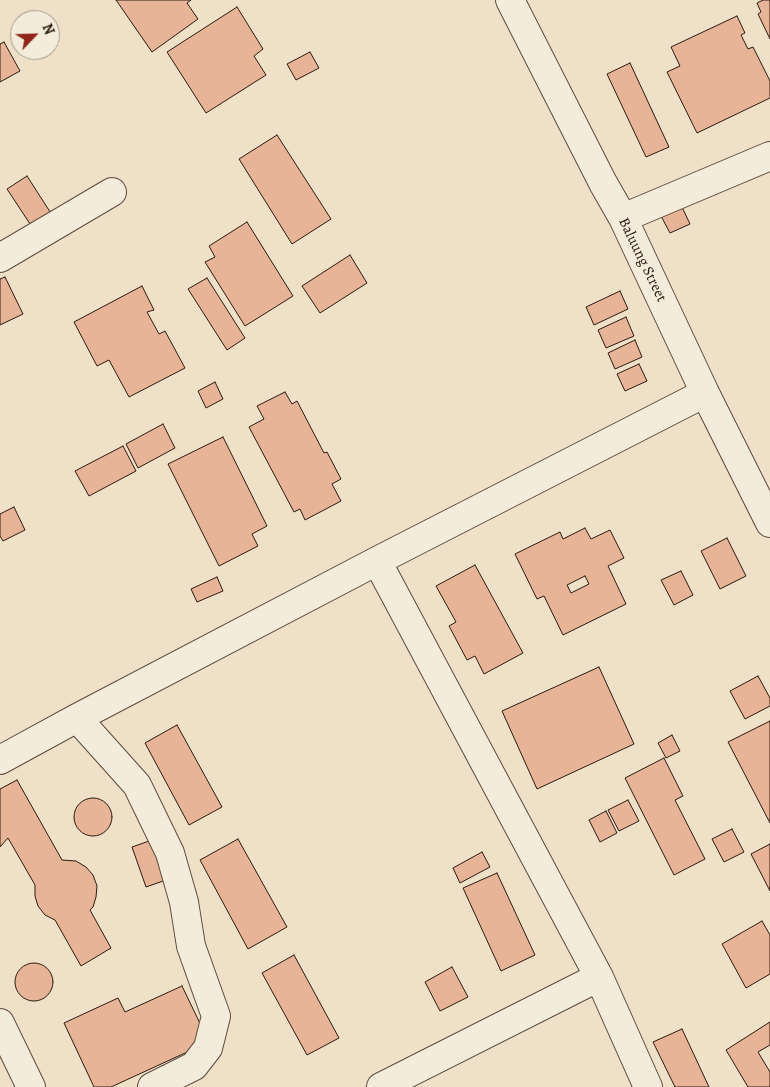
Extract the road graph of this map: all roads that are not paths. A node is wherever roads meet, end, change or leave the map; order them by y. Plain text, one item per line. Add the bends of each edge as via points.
1 (510, 0) edge
2 (770, 156) edge
3 (112, 192) dead end
4 (623, 218) junction
5 (0, 258) edge
6 (705, 393) junction
7 (770, 523) edge
8 (377, 560) junction
9 (77, 718) junction
10 (0, 760) edge
11 (600, 977) junction
12 (0, 1023) edge
13 (31, 1087) edge
14 (152, 1087) edge
15 (381, 1087) edge
16 (648, 1087) edge

1 - 4 street, Baluung Street
2 - 4 street
3 - 5 street
4 - 6 street, Baluung Street
6 - 7 street, Baluung Street
6 - 8 street
8 - 9 street
8 - 11 street
9 - 10 street
9 - 14 street via 136,784 170,853 184,902 191,946 216,1016 208,1048 194,1066
11 - 15 street
11 - 16 street
12 - 13 street

